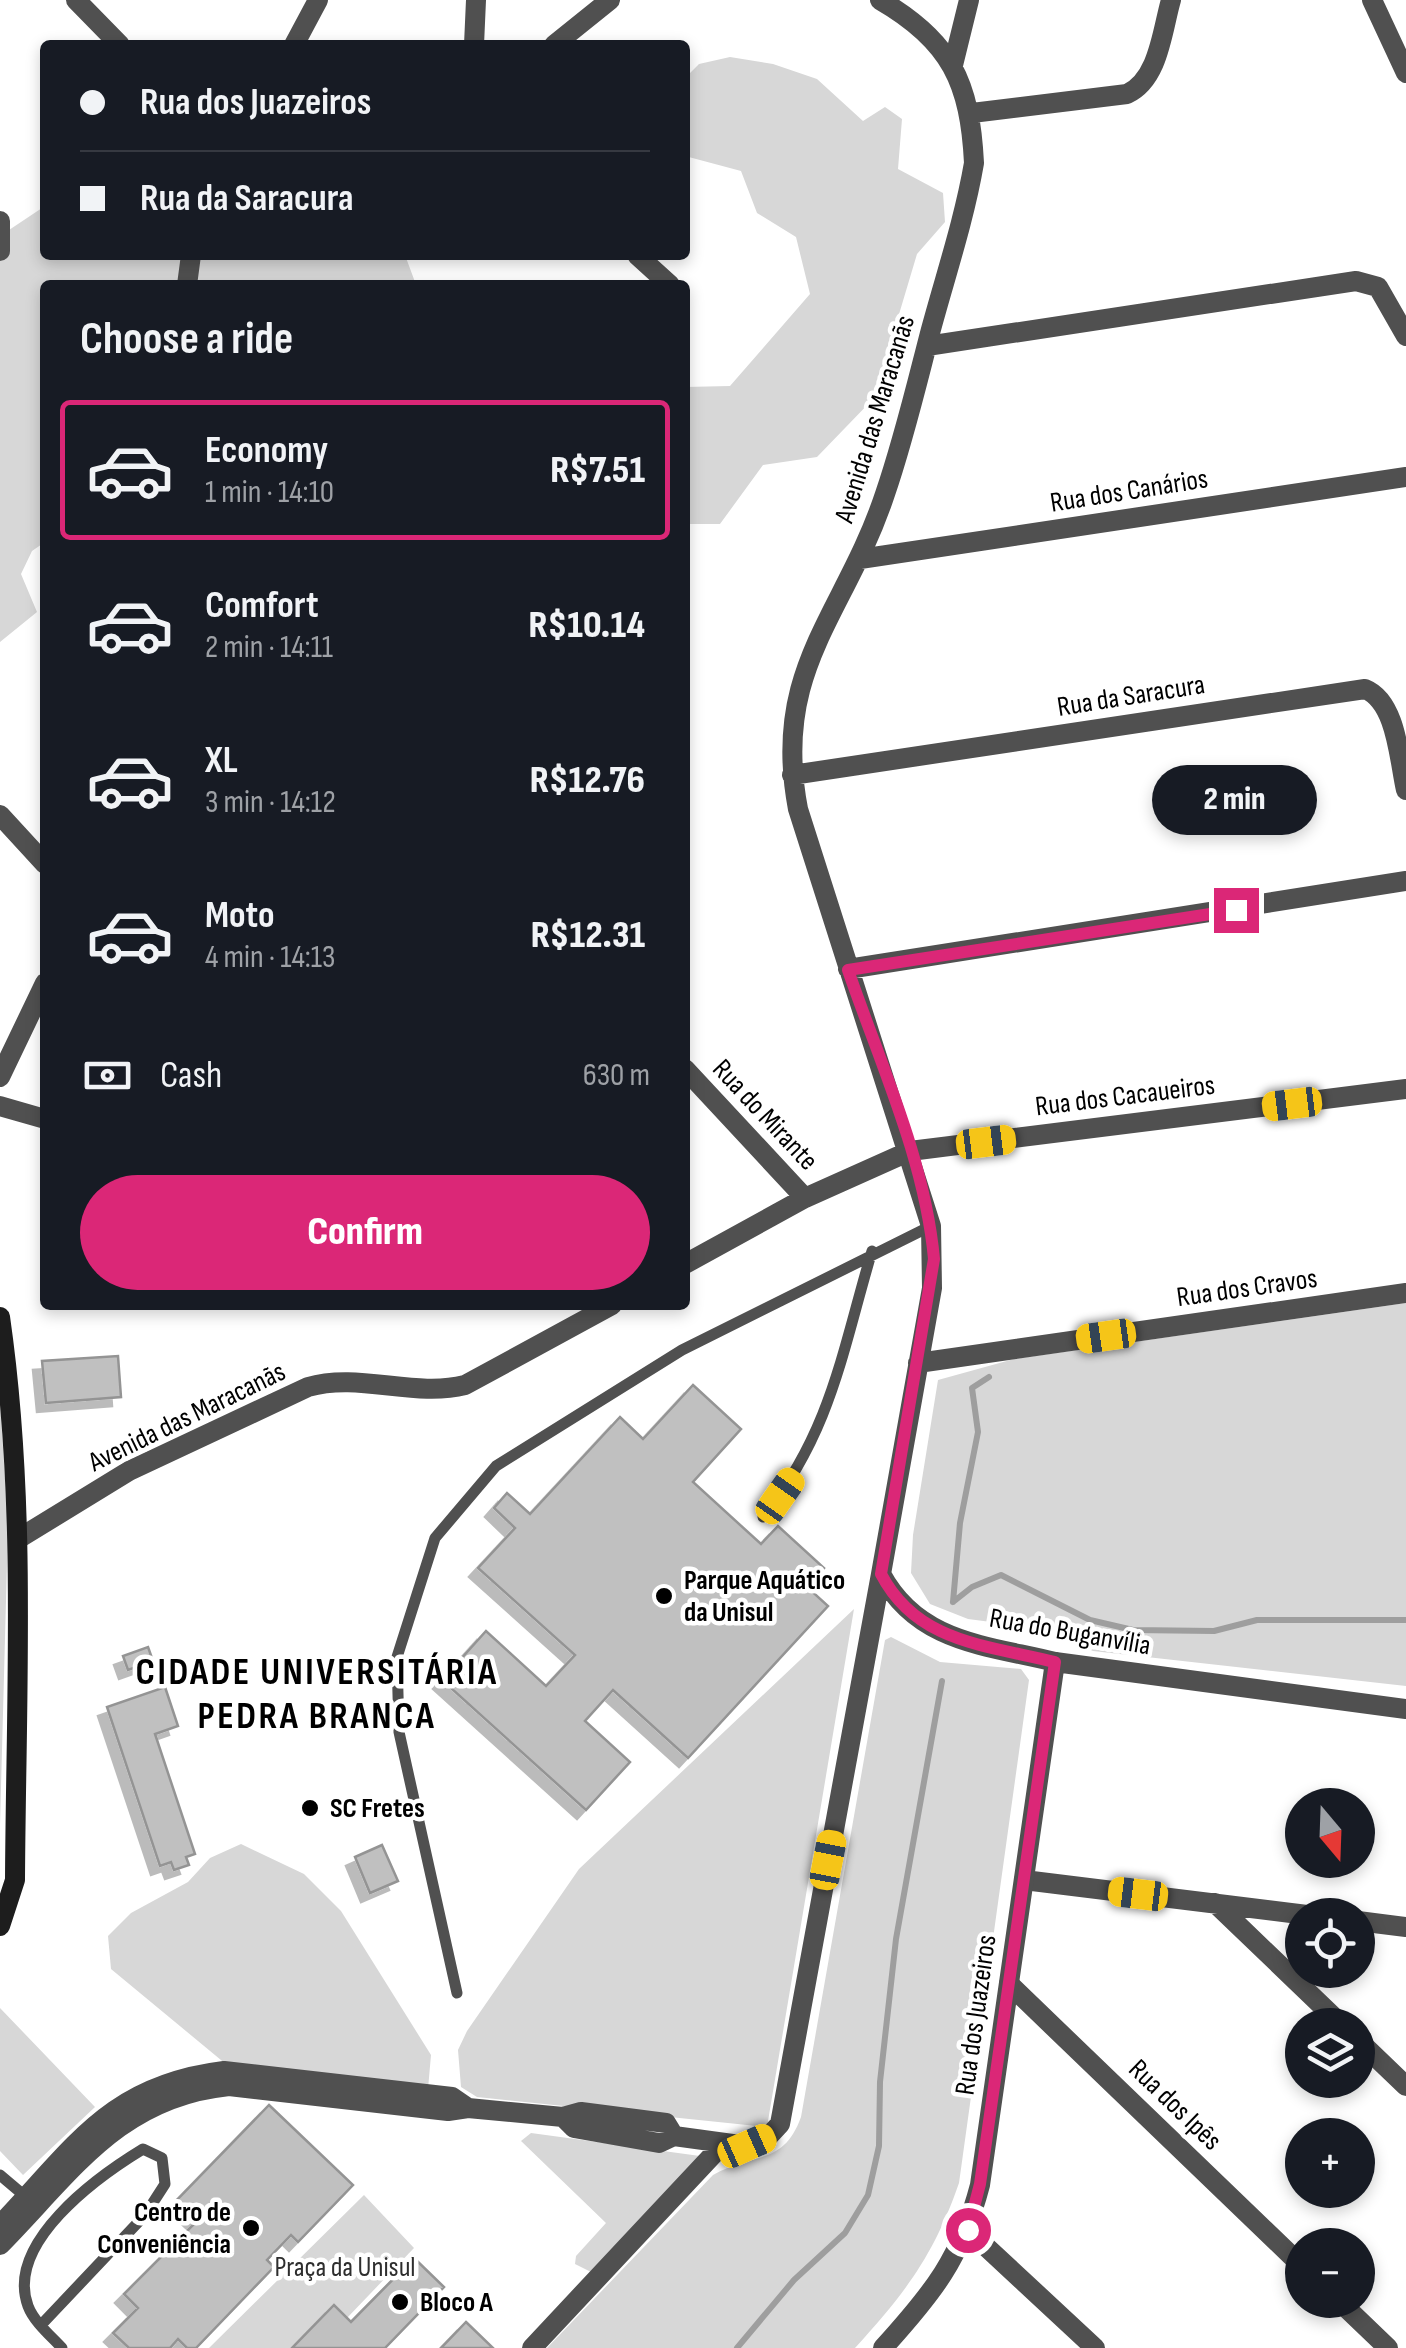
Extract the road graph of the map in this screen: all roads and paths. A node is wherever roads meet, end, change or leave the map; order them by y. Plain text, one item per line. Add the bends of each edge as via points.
1 (76, 0) edge
2 (476, 0) edge
3 (610, 0) edge
4 (880, 0) edge
5 (969, 0) edge
6 (1171, 0) edge
7 (1372, 0) edge
8 (313, 3) edge
9 (115, 40) edge
10 (296, 40) edge
11 (474, 40) edge
12 (560, 40) edge
13 (953, 65) junction
14 (1406, 73) edge
15 (972, 113) junction
16 (0, 221) edge
17 (0, 252) edge
18 (642, 260) edge
19 (664, 280) edge
20 (1406, 336) edge
21 (926, 346) junction
22 (1406, 477) edge
23 (860, 559) junction
24 (792, 775) junction
25 (1406, 790) edge
26 (0, 816) edge
27 (40, 859) edge
28 (1406, 881) edge
29 (848, 970) junction
30 (40, 994) edge
31 (690, 1075) edge
32 (0, 1078) edge
33 (1406, 1089) edge
34 (0, 1106) edge
35 (40, 1118) edge
36 (910, 1151) junction
37 (805, 1198) junction
38 (931, 1226) junction
39 (872, 1251) junction
40 (690, 1261) edge
41 (1406, 1292) edge
42 (603, 1310) edge
43 (0, 1317) edge
44 (918, 1363) junction
45 (762, 1518) dead end
46 (18, 1540) junction
47 (881, 1574) junction
48 (1055, 1662) junction
49 (1406, 1709) edge
50 (1024, 1880) junction
51 (1215, 1904) junction
52 (1285, 1912) edge
53 (1375, 1923) edge
54 (0, 1926) edge
55 (1406, 1927) edge
56 (1009, 1984) junction
57 (457, 1993) dead end
58 (1324, 2008) edge
59 (1375, 2056) edge
60 (1406, 2086) edge
61 (724, 2143) junction
62 (0, 2175) edge
63 (59, 2188) junction
64 (26, 2197) junction
65 (0, 2224) edge
66 (968, 2230) junction
67 (0, 2246) edge
68 (1285, 2250) edge
69 (1357, 2318) edge
70 (41, 2325) junction
71 (62, 2348) edge
72 (532, 2348) edge
73 (882, 2348) edge
74 (1095, 2348) edge
75 (1388, 2348) edge

1 - 9 street
2 - 11 street
3 - 12 street
4 - 13 street, Avenida das Maracanãs via 934,38
5 - 13 street
6 - 15 street via 1148,78 1139,88
7 - 14 street
8 - 10 street
13 - 15 street, Avenida das Maracanãs
15 - 21 street, Avenida das Maracanãs via 970,186
16 - 17 street
18 - 19 street
20 - 21 street via 1378,287 1356,281
21 - 23 street, Avenida das Maracanãs via 887,490
22 - 23 street, Rua dos Canários
23 - 24 street, Avenida das Maracanãs via 806,663
24 - 25 street, Rua da Saracura via 1366,689 1376,693 1388,715
24 - 29 street, Avenida das Maracanãs
26 - 27 street
28 - 29 street
29 - 36 street, Avenida das Maracanãs
30 - 32 street
31 - 37 street, Rua do Mirante
33 - 36 street, Rua dos Cacaueiros
34 - 35 street
36 - 37 street
36 - 38 street
37 - 40 street
38 - 39 lane
38 - 44 street via 933,1274
39 - 45 lane via 848,1345 805,1459
39 - 57 lane via 682,1350 496,1466 435,1538 397,1658 398,1732
41 - 44 street, Rua dos Cravos
42 - 46 street, Avenida das Maracanãs via 465,1385 336,1382 308,1388 129,1472
43 - 46 main road via 15,1435
44 - 47 street
46 - 54 main road via 15,1880
47 - 48 street, Rua do Buganvília via 894,1599 923,1624
47 - 61 street via 780,2124 747,2146
48 - 49 street, Rua do Buganvília
48 - 50 street, Rua dos Juazeiros
50 - 51 street
50 - 56 street, Rua dos Juazeiros
51 - 52 street
51 - 58 street
53 - 55 street
56 - 66 street, Rua dos Juazeiros
56 - 68 street, Rua dos Ipês
59 - 60 street
61 - 63 street via 674,2136 666,2123 581,2112 448,2112 229,2086 196,2089 134,2112
61 - 72 street
62 - 64 lane
63 - 64 street
63 - 67 street
63 - 70 lane via 24,2280 28,2308
63 - 70 lane via 143,2150 162,2158 165,2184 145,2214
64 - 65 street
66 - 73 street, Rua dos Juazeiros via 932,2294
66 - 74 street
69 - 75 street
70 - 71 lane

